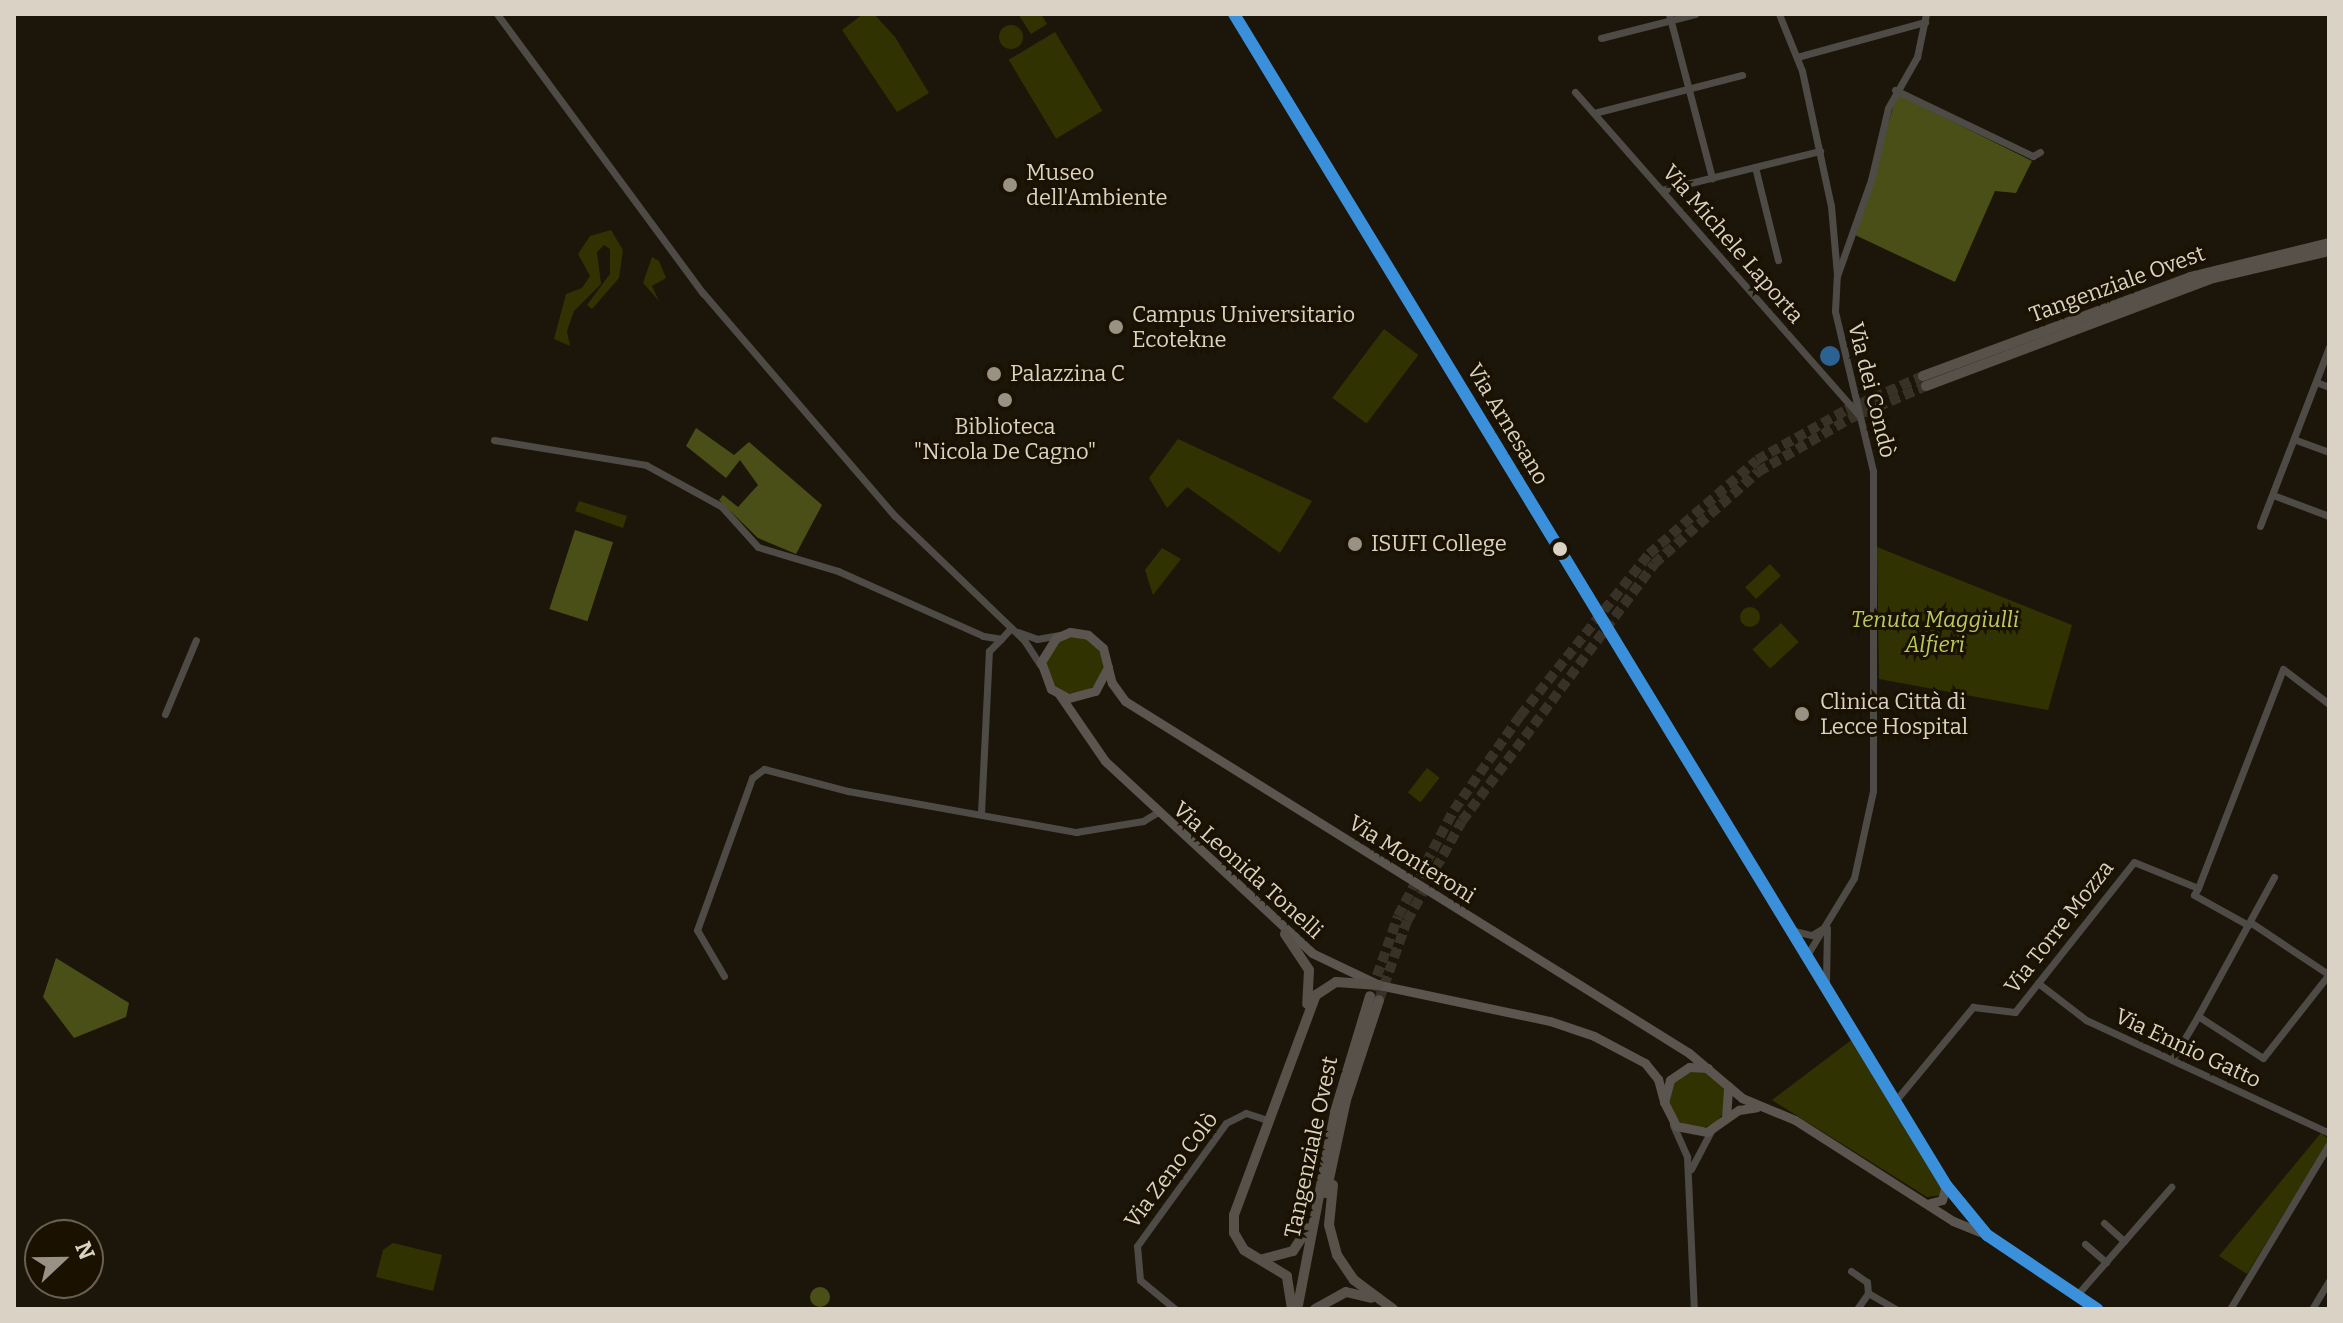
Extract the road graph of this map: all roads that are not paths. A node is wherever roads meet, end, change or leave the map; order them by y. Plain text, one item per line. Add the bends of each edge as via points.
1 (497, 14) edge
2 (1234, 14) edge
3 (1695, 14) edge
4 (1779, 14) edge
5 (1670, 17) edge
6 (1925, 18) edge
7 (1601, 38) dead end
8 (1797, 57) junction
9 (1742, 75) dead end
10 (1688, 88) junction
11 (1895, 90) junction
12 (1575, 92) dead end
13 (1594, 113) junction
14 (1820, 151) junction
15 (2040, 152) dead end
16 (1755, 167) junction
17 (1712, 178) junction
18 (1662, 190) junction
19 (2329, 243) edge
20 (2329, 251) edge
21 (1778, 260) dead end
22 (1837, 276) junction
23 (2329, 347) edge
24 (2316, 382) junction
25 (2329, 387) edge
26 (1863, 420) junction
27 (494, 440) dead end
28 (2296, 440) junction
29 (2329, 452) edge
30 (2273, 495) junction
31 (2329, 516) edge
32 (2260, 526) dead end
33 (1012, 629) junction
34 (1062, 634) junction
35 (1001, 639) junction
36 (196, 640) dead end
37 (1108, 667) junction
38 (1041, 669) junction
39 (1059, 694) junction
40 (2329, 704) edge
41 (165, 714) dead end
42 (1158, 812) junction
43 (981, 813) junction
44 (2274, 877) dead end
45 (2198, 888) junction
46 (2249, 924) junction
47 (1828, 926) junction
48 (1791, 929) junction
49 (1285, 934) junction
50 (1807, 955) junction
51 (2329, 974) edge
52 (724, 976) dead end
53 (2038, 983) junction
54 (1379, 985) junction
55 (1827, 988) junction
56 (1306, 1014) junction
57 (2198, 1016) junction
58 (2172, 1060) junction
59 (1712, 1069) junction
60 (1728, 1086) junction
61 (1896, 1100) junction
62 (1664, 1102) junction
63 (1769, 1108) junction
64 (1342, 1116) junction
65 (1670, 1119) junction
66 (1267, 1120) junction
67 (1724, 1120) junction
68 (1714, 1129) junction
69 (2329, 1133) edge
70 (2329, 1144) edge
71 (1325, 1161) junction
72 (1689, 1183) junction
73 (1946, 1185) junction
74 (2171, 1187) dead end
75 (1928, 1202) junction
76 (1961, 1206) junction
77 (1945, 1215) junction
78 (2104, 1223) dead end
79 (1987, 1235) junction
80 (2124, 1241) junction
81 (2085, 1244) dead end
82 (1262, 1259) junction
83 (2106, 1262) junction
84 (1851, 1271) dead end
85 (2329, 1281) edge
86 (1868, 1293) junction
87 (2076, 1296) junction
88 (1391, 1308) edge
89 (1175, 1309) edge
90 (1295, 1309) edge
91 (1304, 1309) edge
92 (1315, 1309) edge
93 (1694, 1309) edge
94 (1857, 1309) edge
95 (1896, 1309) edge
96 (2097, 1309) edge
97 (2230, 1309) edge
98 (2312, 1309) edge

1 - 33 street via 703,293 895,516
2 - 48 main road, Via Arnesano
3 - 5 street
4 - 8 street
5 - 7 street
5 - 10 street
6 - 8 street
6 - 11 street, Via dei Condò via 1917,57
8 - 14 street
9 - 10 street
10 - 13 street
10 - 17 street
11 - 15 street via 2033,156
11 - 22 street, Via dei Condò
12 - 13 street, Via Michele Laporta
13 - 18 street, Via Michele Laporta
14 - 16 street
14 - 22 street
16 - 17 street
16 - 21 street
17 - 18 street
18 - 26 street, Via Michele Laporta
19 - 20 highway, Tangenziale Ovest via 2190,277 1924,381 2210,279
22 - 26 street, Via dei Condò via 1835,311
23 - 24 street
24 - 25 street
24 - 28 street
26 - 47 street, Via dei Condò via 1875,499 1873,791 1854,878
27 - 35 street via 646,465 721,506 758,547 838,571
28 - 29 street
28 - 30 street
30 - 31 street
30 - 32 street
33 - 34 street via 1037,639
33 - 35 street
33 - 38 street
34 - 37 main road, Via Monteroni via 1079,632 1097,640
34 - 38 main road via 1046,648
35 - 43 street via 989,651
36 - 41 street
37 - 39 main road via 1101,685 1086,696
37 - 59 main road, Via Monteroni via 1125,701
38 - 39 main road
39 - 42 main road, Via Leonida Tonelli via 1105,761
40 - 45 street via 2283,669
42 - 43 street via 1143,821 1085,832
42 - 49 main road, Via Leonida Tonelli
43 - 52 street via 848,791 773,770 757,772 697,930
44 - 46 street
45 - 46 street via 2194,895
45 - 53 street, Via Torre Mozza via 2134,862
46 - 51 street
46 - 57 street
47 - 48 street via 1800,936
47 - 50 street, Via dei Condò
47 - 55 street, Via dei Condò
48 - 50 main road, Via Arnesano
49 - 54 main road, Via Leonida Tonelli via 1323,961
49 - 56 highway via 1309,970
50 - 55 main road, Via Arnesano
51 - 57 street via 2263,1058
53 - 58 street, Via Ennio Gatto via 2086,1020
53 - 61 street, Via Torre Mozza via 2012,1014 1973,1007
54 - 56 highway via 1336,982 1316,995
54 - 62 main road, Via Leonida Tonelli via 1578,1029 1645,1063 1658,1079
55 - 61 main road, Via Arnesano
56 - 66 highway
57 - 58 street
58 - 69 street, Via Ennio Gatto
59 - 60 main road, Via Monteroni
59 - 62 main road via 1681,1070 1670,1080
60 - 63 main road, Via Monteroni
60 - 67 main road via 1731,1102
61 - 73 main road, Via Arnesano
62 - 65 main road
63 - 67 main road via 1742,1108
63 - 75 main road, Via Monteroni
64 - 71 highway, Tangenziale Ovest via 1374,998
64 - 88 highway via 1330,1235 1348,1272
64 - 91 highway, Tangenziale Ovest
65 - 68 main road via 1690,1133
65 - 72 street via 1686,1149
66 - 82 highway via 1234,1215 1234,1233 1244,1250
66 - 89 street, Via Zeno Colò via 1246,1113 1226,1123 1137,1246 1140,1280
67 - 68 main road
68 - 72 street via 1694,1157
70 - 97 street
71 - 82 highway via 1305,1238 1286,1255
71 - 90 highway, Tangenziale Ovest
72 - 93 street
73 - 75 main road via 1942,1200
73 - 76 main road, Via Monteroni
74 - 80 street
75 - 76 main road, Via Monteroni
75 - 77 main road, Via Monteroni
76 - 77 main road
76 - 79 main road, Via Monteroni
77 - 79 main road, Via Monteroni
78 - 80 street
79 - 87 main road, Via Monteroni
80 - 83 street
81 - 83 street
82 - 90 highway via 1287,1276
83 - 87 street
84 - 86 street via 1867,1282
85 - 98 street
86 - 94 street
86 - 95 street
87 - 96 main road, Via Monteroni
88 - 92 highway via 1346,1292

